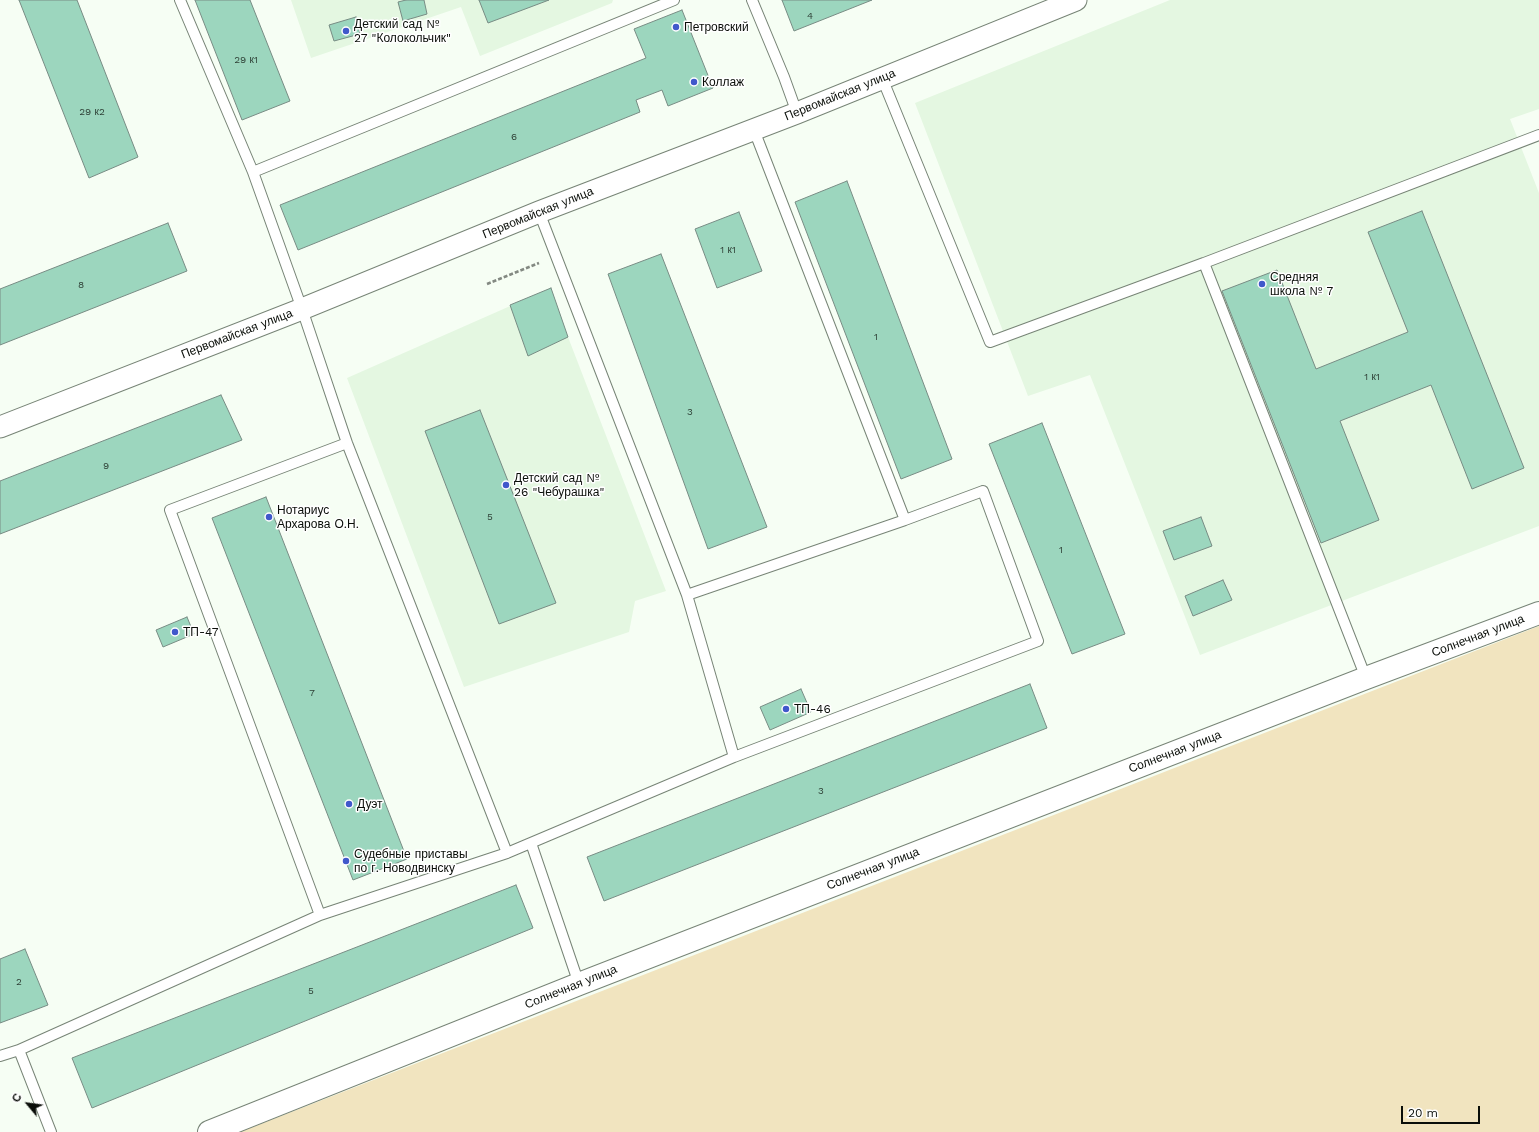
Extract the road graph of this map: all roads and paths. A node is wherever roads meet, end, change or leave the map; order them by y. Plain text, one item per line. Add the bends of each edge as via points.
1 (180, 0) edge
2 (675, 0) edge
3 (752, 0) edge
4 (1076, 0) edge
5 (882, 78) junction
6 (797, 113) junction
7 (754, 130) junction
8 (1539, 135) edge
9 (253, 172) junction
10 (539, 212) junction
11 (556, 256) junction
12 (1204, 263) junction
13 (487, 284) dead end
14 (302, 309) junction
15 (0, 427) edge
16 (347, 443) junction
17 (905, 520) junction
18 (687, 595) junction
19 (1539, 613) edge
20 (1366, 678) junction
21 (734, 757) junction
22 (531, 843) junction
23 (507, 852) junction
24 (320, 915) junction
25 (579, 984) junction
26 (19, 1050) junction
27 (0, 1056) edge
28 (51, 1132) edge
29 (209, 1132) edge

1 - 9 lane
2 - 9 lane
3 - 6 lane
4 - 5 street, Первомайская улица
5 - 6 street, Первомайская улица
5 - 12 lane via 990,342
6 - 7 street, Первомайская улица
7 - 10 street, Первомайская улица
7 - 17 lane
8 - 12 lane
9 - 14 lane
10 - 11 lane
10 - 14 street, Первомайская улица
11 - 13 path
11 - 18 lane
12 - 20 lane
14 - 15 street, Первомайская улица
14 - 16 lane
16 - 23 lane
16 - 24 lane via 170,510
17 - 18 lane
17 - 21 lane via 983,491 1038,641
18 - 21 lane
19 - 20 street, Солнечная улица
20 - 25 street, Солнечная улица
21 - 22 lane
22 - 23 lane
22 - 25 lane
23 - 24 lane
24 - 26 lane
25 - 29 street, Солнечная улица
26 - 27 lane
26 - 28 lane

